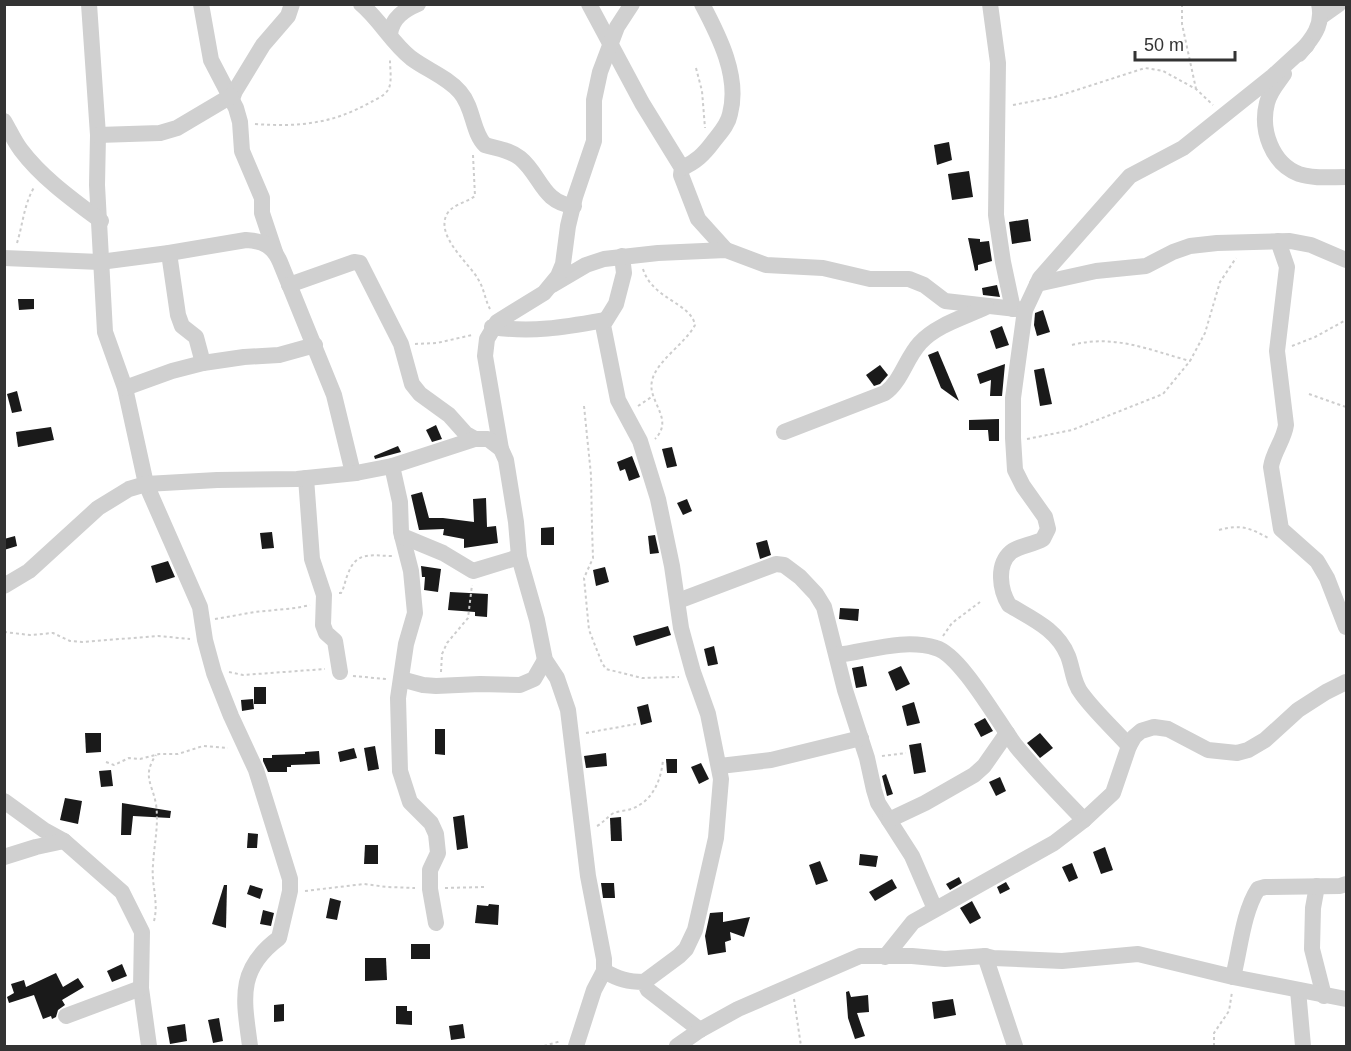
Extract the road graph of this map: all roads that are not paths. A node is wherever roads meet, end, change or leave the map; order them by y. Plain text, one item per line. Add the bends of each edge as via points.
1 (89, 4) edge
2 (201, 4) edge
3 (292, 4) edge
4 (361, 4) edge
5 (418, 4) edge
6 (589, 4) edge
7 (632, 4) edge
8 (702, 4) edge
9 (990, 4) edge
10 (1339, 4) edge
11 (396, 9) edge
12 (1321, 10) edge
13 (390, 34) junction
14 (611, 43) junction
15 (1307, 45) junction
16 (231, 97) junction
17 (4, 121) edge
18 (4, 132) edge
19 (98, 135) junction
20 (20, 149) junction
21 (682, 168) junction
22 (1347, 177) edge
23 (574, 206) junction
24 (101, 221) junction
25 (1278, 241) junction
26 (726, 250) junction
27 (275, 252) junction
28 (169, 253) junction
29 (622, 256) junction
30 (6, 257) edge
31 (1347, 260) edge
32 (100, 262) junction
33 (1037, 284) junction
34 (289, 285) junction
35 (551, 285) junction
36 (986, 307) junction
37 (1019, 310) junction
38 (605, 320) junction
39 (494, 324) junction
40 (315, 345) junction
41 (203, 363) junction
42 (125, 388) junction
43 (784, 432) dead end
44 (475, 439) junction
45 (501, 449) junction
46 (392, 466) junction
47 (356, 473) junction
48 (306, 478) junction
49 (146, 484) junction
50 (402, 536) junction
51 (519, 557) junction
52 (4, 586) edge
53 (678, 601) junction
54 (1347, 627) edge
55 (837, 655) junction
56 (545, 660) junction
57 (340, 672) road end
58 (401, 679) junction
59 (1347, 682) edge
60 (1007, 733) junction
61 (861, 738) junction
62 (1129, 746) junction
63 (720, 766) junction
64 (4, 801) edge
65 (889, 820) junction
66 (1084, 820) junction
67 (64, 841) junction
68 (4, 857) edge
69 (1347, 884) edge
70 (1317, 886) junction
71 (935, 909) junction
72 (436, 923) dead end
73 (984, 956) junction
74 (885, 957) junction
75 (604, 971) junction
76 (1233, 977) junction
77 (644, 982) junction
78 (141, 988) junction
79 (1298, 990) junction
80 (1324, 996) junction
81 (1347, 999) edge
82 (66, 1016) dead end
83 (700, 1030) junction
84 (149, 1047) edge
85 (250, 1047) edge
86 (576, 1047) edge
87 (676, 1047) edge
88 (1015, 1047) edge
89 (1303, 1047) edge

1 - 19 street
2 - 16 street via 211,60
3 - 16 street via 288,16 263,45
4 - 13 street
5 - 11 street
6 - 14 street
7 - 14 street
8 - 21 street via 727,61 733,85 730,116 708,148
9 - 37 street via 999,107 996,215 1003,262
10 - 12 street
11 - 13 street
12 - 15 street via 1316,32
13 - 23 street via 411,57 459,91 485,146 506,150 519,158 548,195
14 - 21 street
14 - 23 street via 596,88 594,141
15 - 22 street via 1267,103 1266,129 1271,149 1282,164 1299,174
15 - 33 street via 1183,148 1130,176
16 - 19 street via 177,128 160,133
16 - 27 street via 240,122 242,151 262,198 262,217
17 - 20 street
18 - 20 street
19 - 24 street
20 - 24 street via 71,199
21 - 26 street via 681,175 698,219
23 - 35 street via 563,264
24 - 32 street
25 - 31 street via 1311,245
25 - 33 street via 1190,246 1146,266 1096,271
25 - 54 street via 1287,267 1277,351 1286,424 1271,467 1279,521 1284,533 1317,561
26 - 29 street
26 - 36 street via 766,265 823,267 870,279 909,279 942,300
27 - 28 street via 257,240 246,240
27 - 34 street
28 - 32 street
28 - 41 street via 178,315 182,326 196,337
29 - 35 street via 596,261
29 - 38 street via 624,273 616,304
30 - 32 street
32 - 42 street via 105,332
33 - 37 street
34 - 40 street
34 - 44 street via 357,262 400,344 412,384
35 - 39 street
36 - 37 street
36 - 43 street via 926,338 906,362 893,388 885,393
37 - 62 street via 1013,398 1015,470 1048,529 1043,539 1011,552 1005,560 1001,571 1005,599 1057,637 1076,685
38 - 39 street via 550,330 512,330
38 - 53 street via 618,400 640,441 658,499
39 - 45 street via 485,356
40 - 41 street via 279,355
40 - 47 street
41 - 42 street
42 - 49 street
44 - 45 street via 488,439
44 - 46 street
45 - 51 street via 506,460
46 - 47 street
46 - 50 street
47 - 48 street
48 - 49 street
48 - 57 street via 312,560 323,598 324,630 335,641
49 - 52 street via 108,501 29,571
49 - 85 street via 200,607 205,640 221,692 256,770 290,882 279,938 258,956 245,991
50 - 51 street via 473,571
50 - 58 street via 415,613
51 - 56 street
53 - 55 street via 766,567 784,565 820,599
53 - 63 street via 681,628
55 - 60 street via 910,644 944,651 961,668
55 - 61 street
56 - 58 street via 534,679 519,685 440,686
56 - 75 street via 563,693 571,730
58 - 72 street via 400,771 410,802 431,823 436,834 438,853 430,870
59 - 62 street via 1298,710 1248,750 1208,750 1162,728 1141,731
60 - 65 street via 974,775
60 - 66 street via 1033,767
61 - 63 street via 780,758
61 - 65 street via 878,803
62 - 66 street via 1113,793
63 - 77 street via 716,838 695,930 686,949
64 - 67 street
65 - 71 street via 912,856
66 - 71 street via 1054,843
67 - 68 street
67 - 78 street via 122,892 142,932
69 - 70 street
70 - 76 street via 1258,889 1248,906
70 - 80 street via 1312,949
71 - 74 street via 913,922
73 - 74 street
73 - 76 street via 1062,961 1138,954
73 - 88 street
74 - 83 street via 860,956 738,1009
75 - 77 street via 618,979
75 - 86 street
76 - 79 street
77 - 83 street via 648,990
78 - 82 street
78 - 84 street
79 - 80 street
79 - 89 street
80 - 81 street
83 - 87 street

